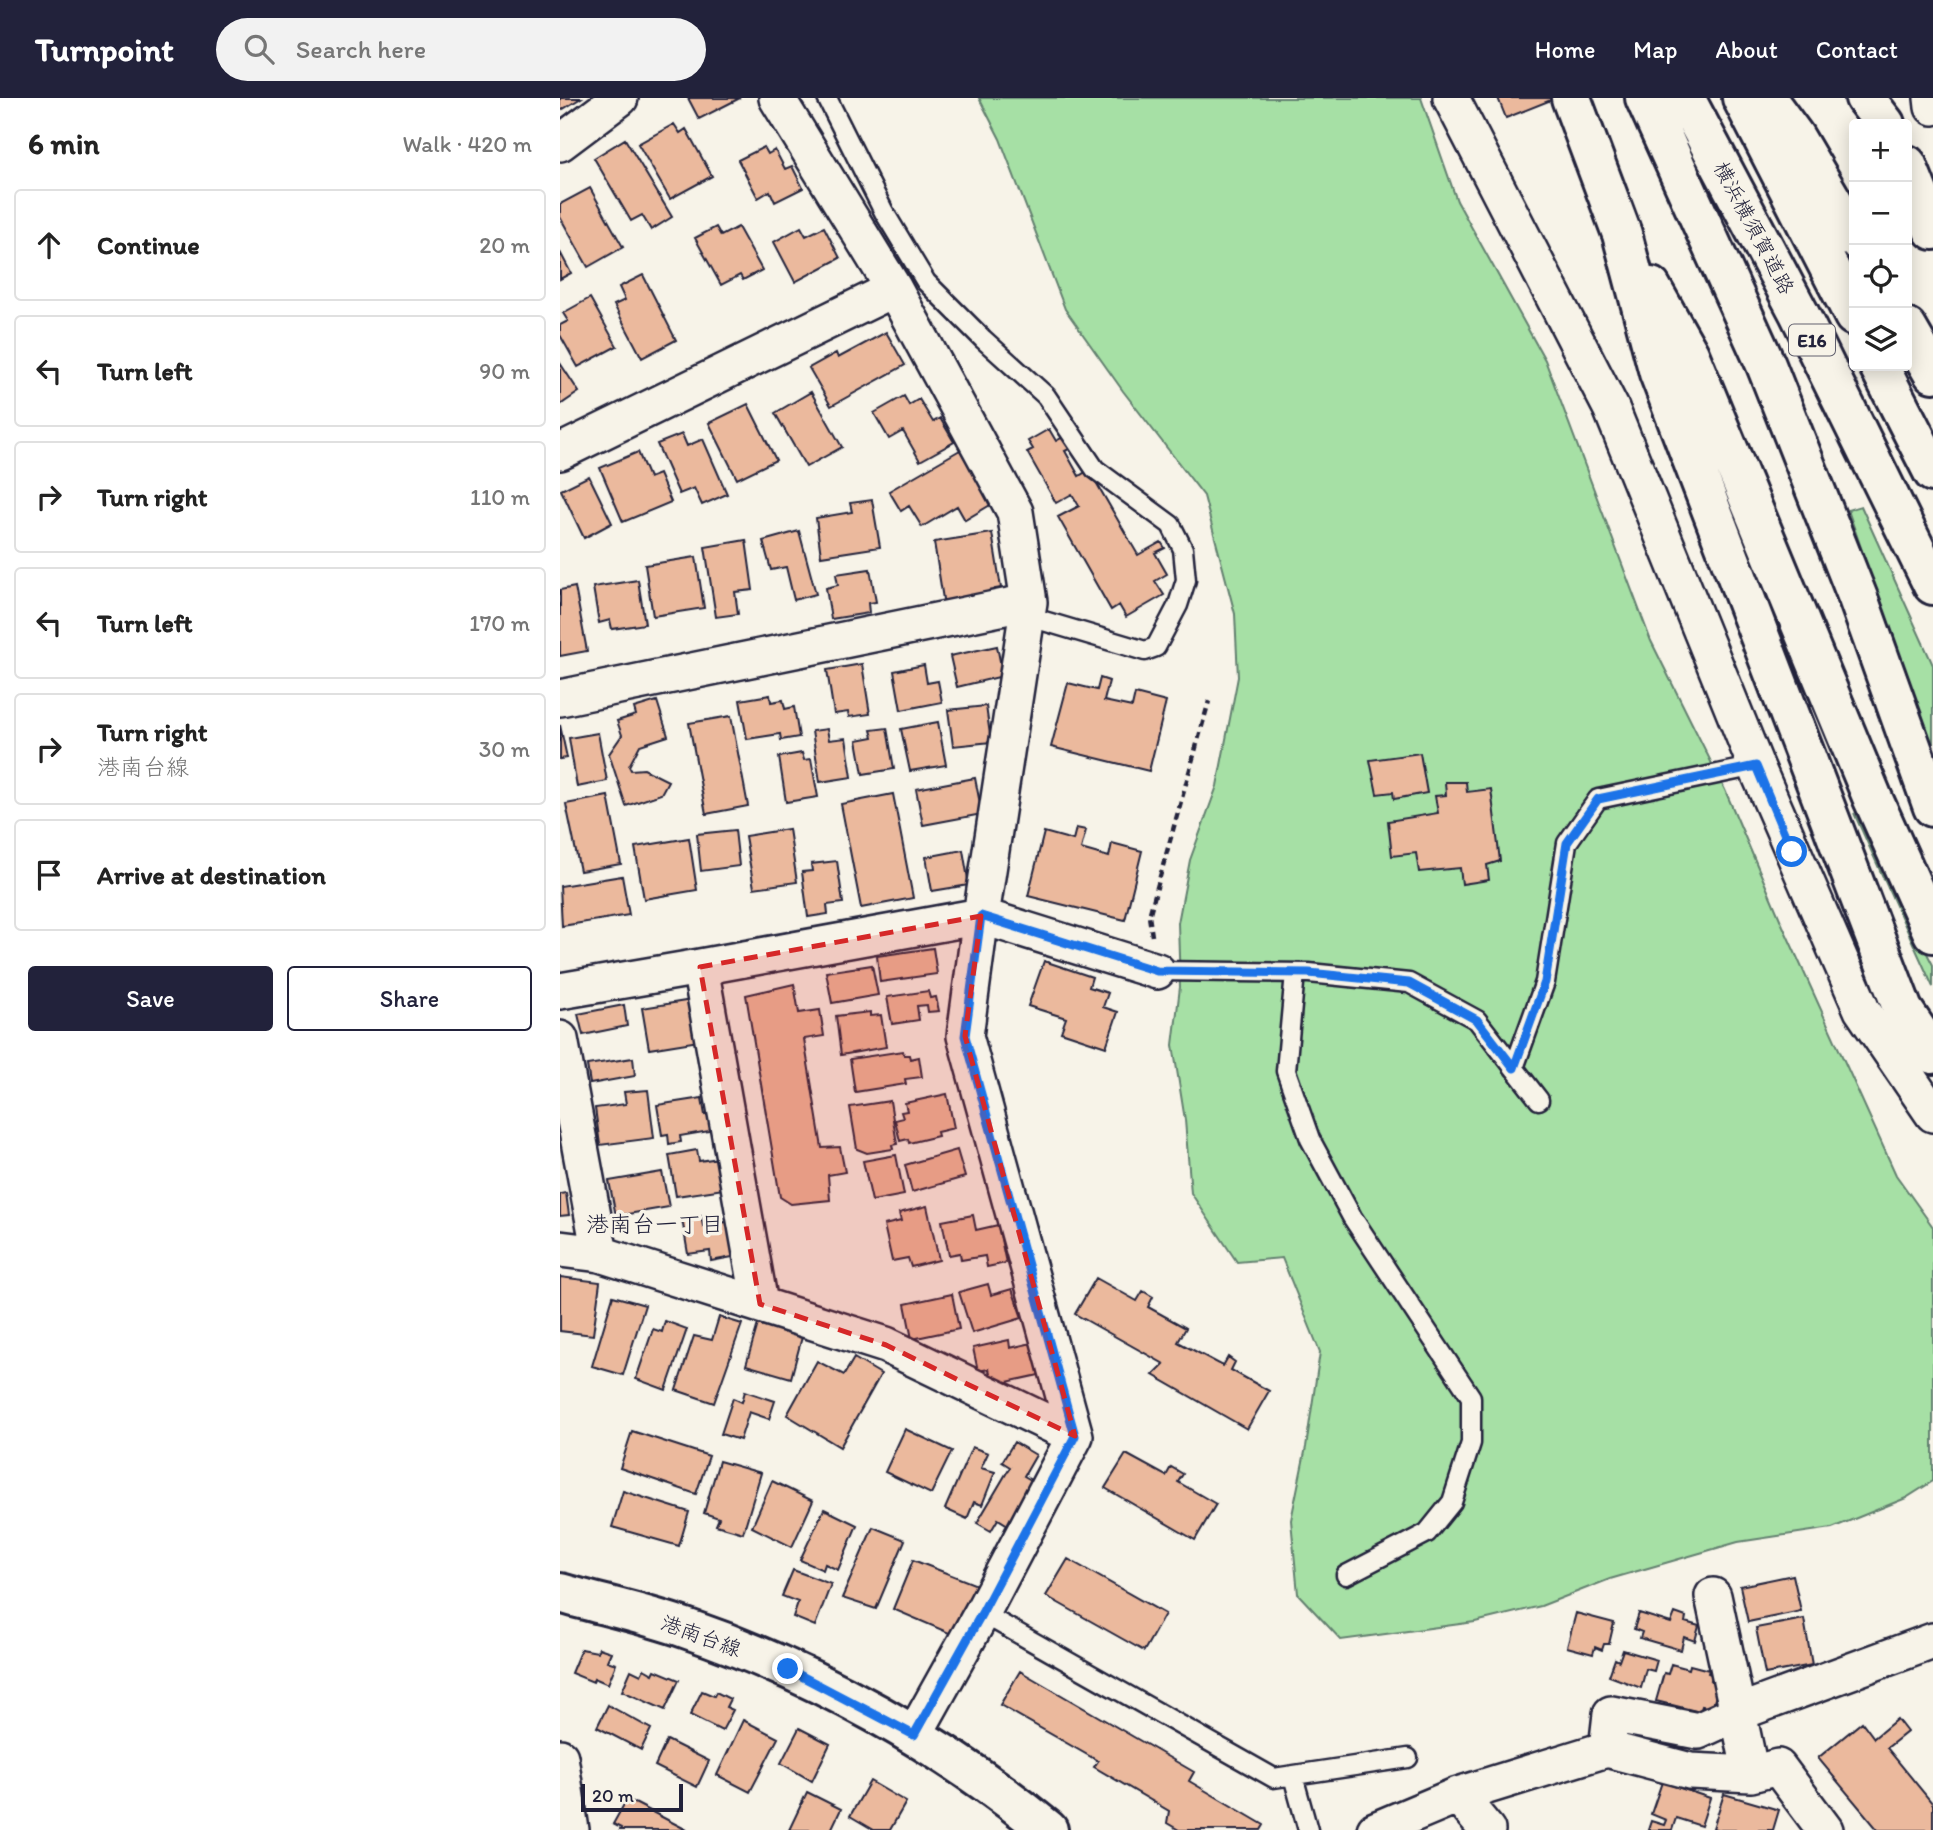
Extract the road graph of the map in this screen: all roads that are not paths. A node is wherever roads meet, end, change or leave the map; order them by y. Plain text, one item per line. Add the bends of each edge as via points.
1 (620, 98) edge
2 (777, 98) edge
3 (827, 98) edge
4 (1451, 98) edge
5 (1571, 98) edge
6 (1646, 98) edge
7 (1685, 98) edge
8 (1742, 98) edge
9 (1766, 98) edge
10 (1865, 98) edge
11 (1932, 98) edge
12 (1933, 107) edge
13 (1881, 119) edge
14 (560, 143) edge
15 (1912, 161) edge
16 (1912, 178) edge
17 (1933, 188) edge
18 (1849, 230) edge
19 (1933, 230) edge
20 (1622, 234) junction
21 (894, 289) junction
22 (1850, 308) edge
23 (1912, 337) edge
24 (1882, 371) edge
25 (1933, 373) edge
26 (560, 452) edge
27 (1933, 472) edge
28 (1933, 585) edge
29 (1029, 603) junction
30 (560, 698) edge
31 (1756, 766) junction
32 (1933, 807) edge
33 (981, 916) junction
34 (1933, 933) edge
35 (700, 967) junction
36 (1157, 971) joint
37 (1296, 973) junction
38 (560, 991) edge
39 (560, 1039) edge
40 (1933, 1054) edge
41 (1514, 1068) junction
42 (1539, 1100) dead end
43 (566, 1109) edge
44 (1933, 1114) edge
45 (560, 1249) edge
46 (600, 1254) junction
47 (760, 1304) junction
48 (1075, 1436) junction
49 (1346, 1575) dead end
50 (560, 1593) edge
51 (1713, 1596) dead end
52 (982, 1613) junction
53 (1933, 1641) edge
54 (1737, 1713) junction
55 (914, 1735) junction
56 (1607, 1749) junction
57 (560, 1757) edge
58 (1408, 1758) dead end
59 (1751, 1774) junction
60 (1293, 1776) junction
61 (1458, 1795) junction
62 (571, 1830) edge
63 (1048, 1830) edge
64 (1308, 1830) edge
65 (1375, 1830) edge
66 (1487, 1830) edge
67 (1825, 1830) edge

1 - 14 street
2 - 21 street
3 - 29 lane via 884,212 926,282 1046,396 1095,469 1171,525 1183,549 1186,580 1178,606 1156,647 1145,651 1037,619
4 - 31 street via 1611,408
5 - 20 main road
6 - 32 main road via 1766,365 1858,598
7 - 28 main road, 横浜横須賀道路 / E16 via 1799,313
8 - 22 main road, E16
9 - 18 main road via 1794,136
10 - 13 main road
11 - 12 street
15 - 17 main road
16 - 19 main road
20 - 34 main road via 1689,354
20 - 40 main road via 1659,373 1903,1010
21 - 26 street
21 - 29 street via 1015,512
23 - 25 main road
24 - 27 main road
29 - 30 street
29 - 33 street
31 - 41 lane via 1598,799 1567,843 1545,982
31 - 44 street via 1862,1010
33 - 35 street
33 - 36 street
33 - 48 street via 965,1036
35 - 38 street
35 - 47 street
36 - 37 lane
37 - 41 lane via 1409,983 1477,1020
37 - 49 lane via 1286,1071 1310,1139 1352,1217 1471,1397 1471,1443 1452,1502 1427,1533
39 - 43 street
41 - 42 lane
43 - 46 street
45 - 46 street
46 - 47 street
47 - 48 street via 886,1345
48 - 52 street
50 - 55 main road, 港南台線 via 738,1648
51 - 54 street
52 - 55 street
52 - 60 lane via 1274,1778
53 - 54 street
54 - 56 street via 1698,1731 1611,1714
54 - 59 street
55 - 63 main road, 港南台線
56 - 59 street via 1690,1771
56 - 61 street
57 - 62 street
58 - 60 lane
59 - 67 street via 1778,1767
60 - 64 lane
61 - 65 street
61 - 66 street

